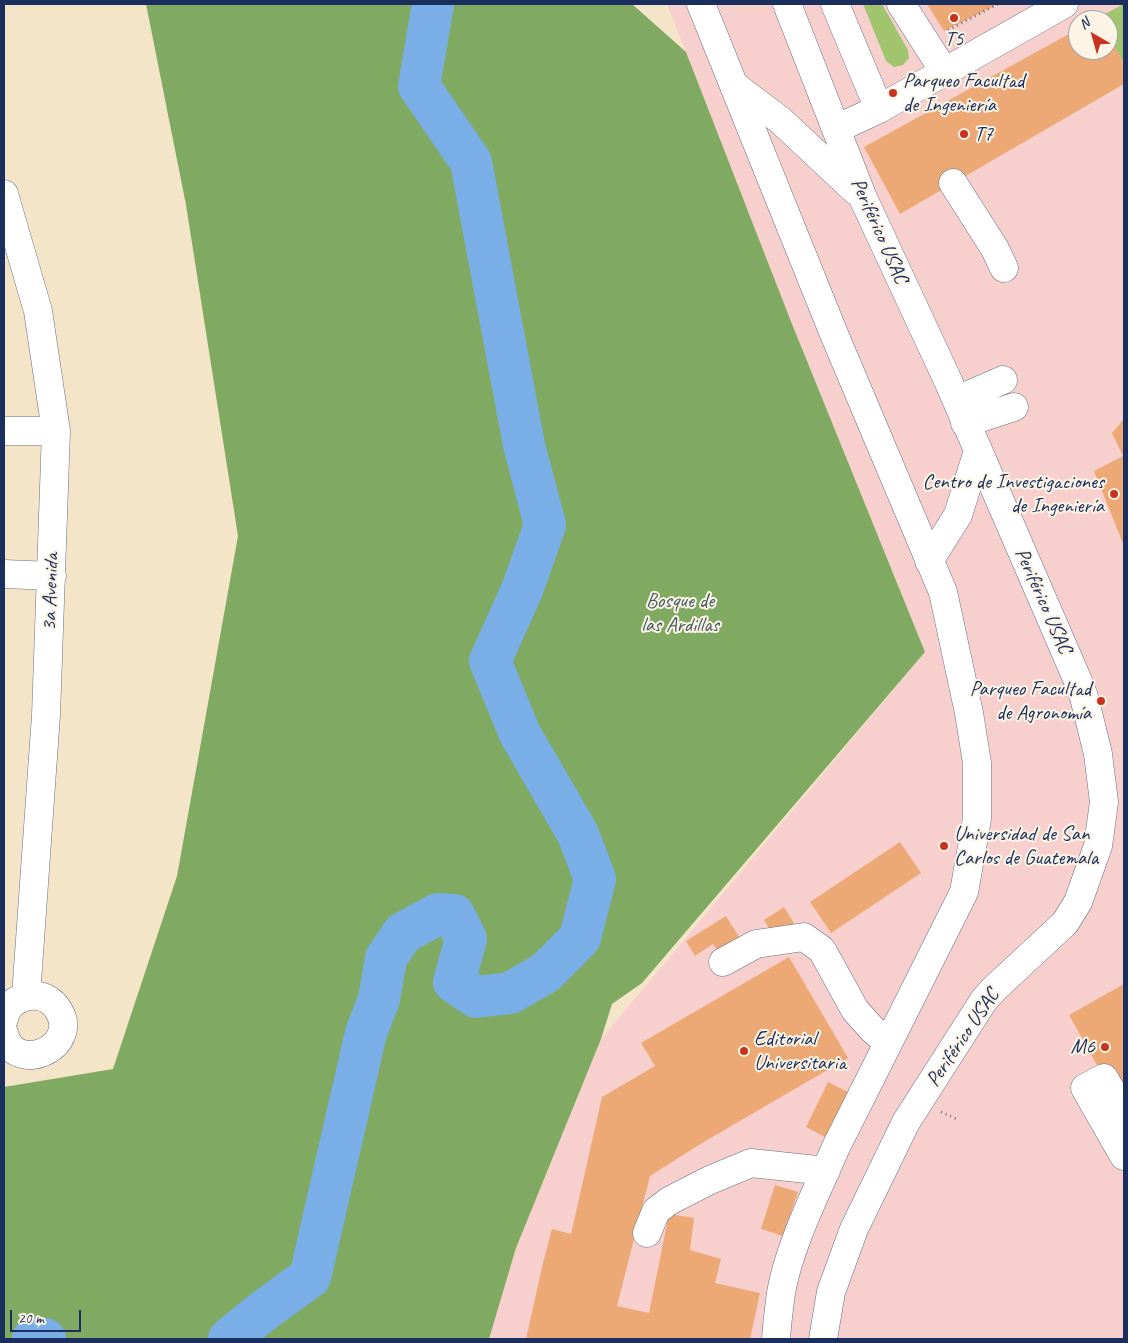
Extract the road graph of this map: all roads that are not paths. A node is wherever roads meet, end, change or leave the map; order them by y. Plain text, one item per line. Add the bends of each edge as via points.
1 (701, 4) edge
2 (787, 4) edge
3 (835, 4) edge
4 (902, 4) edge
5 (1064, 4) edge
6 (944, 71) junction
7 (736, 88) junction
8 (879, 109) junction
9 (836, 129) junction
10 (953, 183) dead end
11 (4, 194) edge
12 (863, 198) junction
13 (1004, 268) dead end
14 (1003, 380) dead end
15 (1014, 407) dead end
16 (961, 411) junction
17 (4, 431) edge
18 (56, 431) junction
19 (978, 451) junction
20 (929, 561) junction
21 (4, 574) edge
22 (52, 576) junction
23 (722, 962) dead end
24 (26, 996) junction
25 (4, 1019) edge
26 (4, 1033) edge
27 (888, 1043) junction
28 (1124, 1113) edge
29 (1124, 1156) edge
30 (826, 1172) junction
31 (647, 1233) dead end
32 (776, 1339) edge
33 (823, 1339) edge

1 - 7 street
2 - 9 street, Periférico USAC
3 - 8 street
4 - 6 street
5 - 6 street
6 - 8 street
7 - 12 street via 780,120
7 - 20 street
8 - 9 street
9 - 12 street, Periférico USAC
10 - 13 street
11 - 18 street, 3a Avenida via 38,311
12 - 16 street, Periférico USAC
14 - 16 street
15 - 16 street
16 - 19 street, Periférico USAC
17 - 18 street
18 - 22 street, 3a Avenida
19 - 20 street via 958,515
19 - 33 street, Periférico USAC via 1084,698 1098,754 1104,802 1098,846 1078,902 1064,923 984,1000 906,1122 854,1229 831,1292
20 - 27 street via 942,592 969,713 977,763 978,819 964,892
21 - 22 street
22 - 24 street, 3a Avenida via 46,715
23 - 27 street via 756,944 804,937 822,950 855,1010
24 - 25 street via 9,1006
24 - 26 street via 42,997 54,1004 62,1021 59,1040 50,1050 30,1056 13,1048
27 - 30 street
28 - 29 street via 1104,1078 1084,1088
30 - 31 street via 751,1164 669,1201 656,1211
30 - 32 street via 794,1248 781,1292

